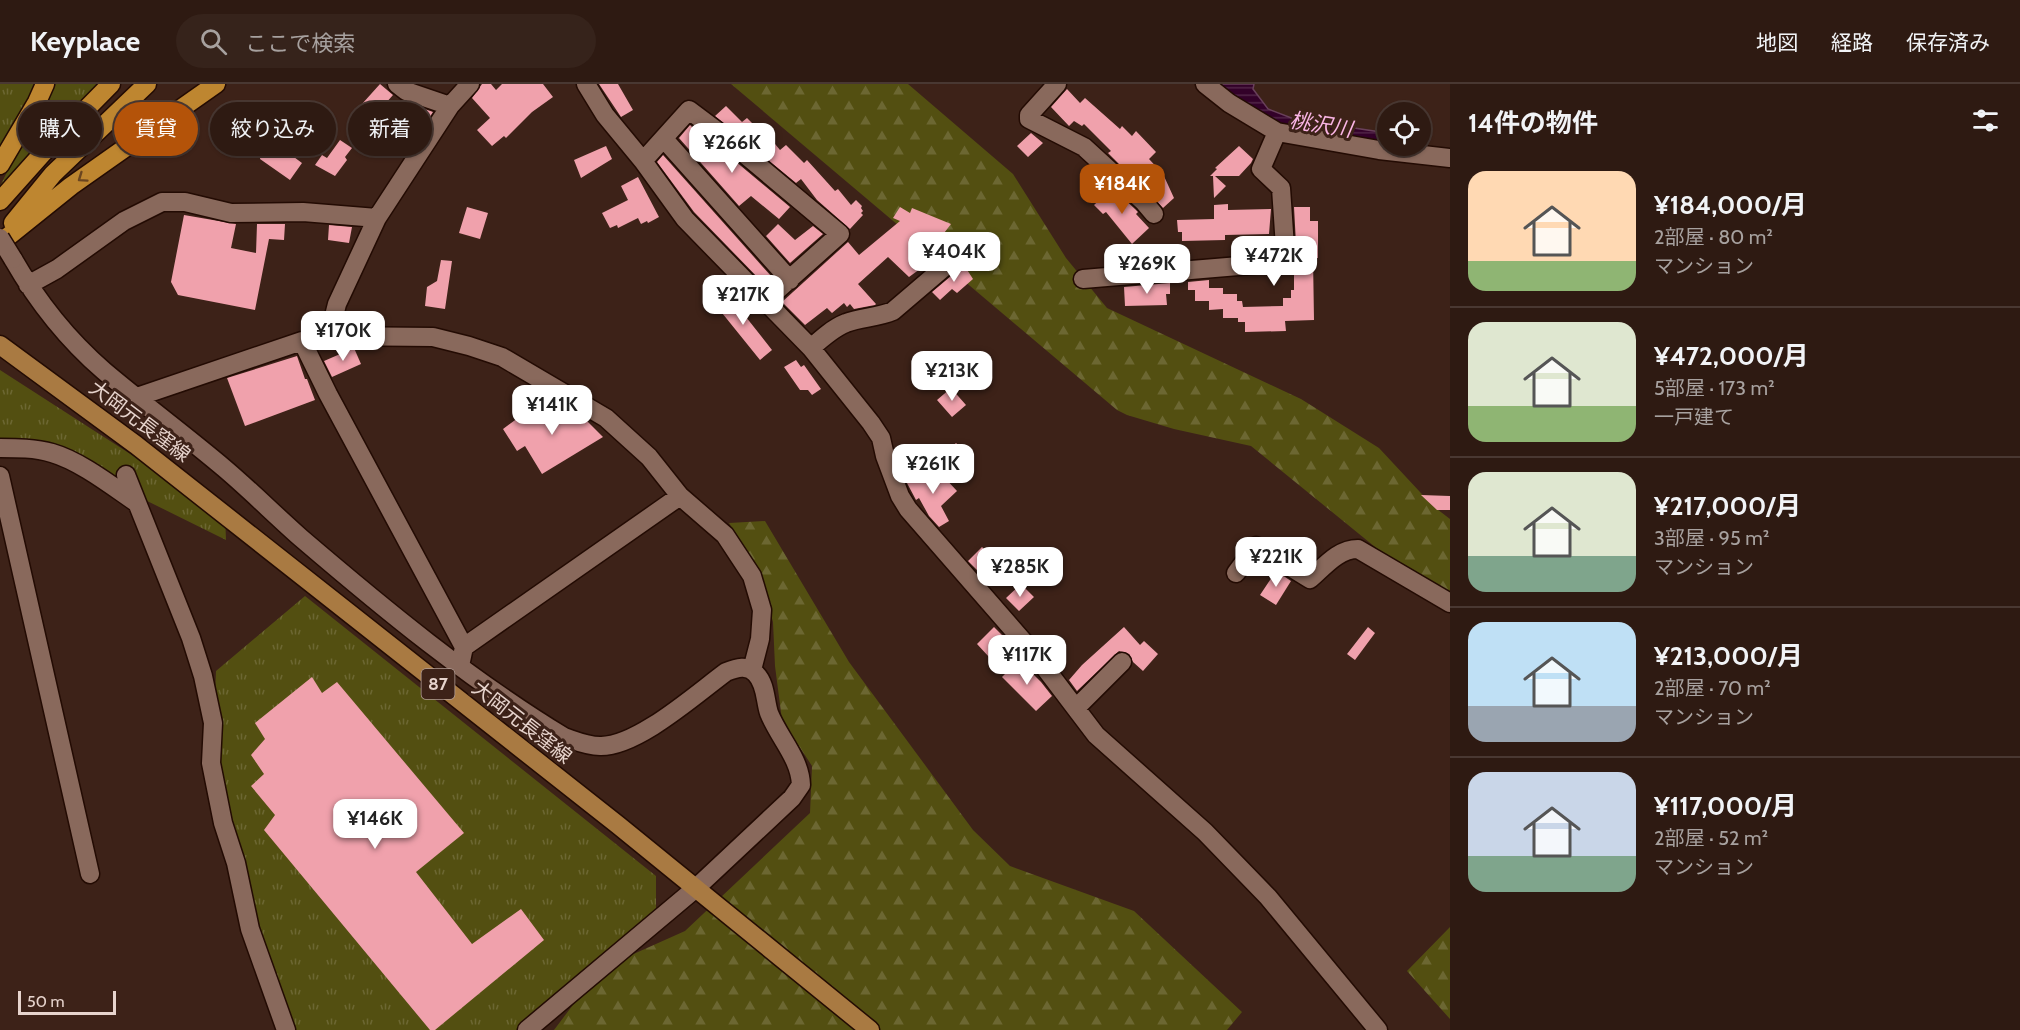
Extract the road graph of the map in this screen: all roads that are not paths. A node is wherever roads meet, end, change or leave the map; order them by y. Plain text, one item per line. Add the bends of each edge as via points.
1 (45, 84) edge
2 (111, 84) edge
3 (147, 84) edge
4 (216, 84) edge
5 (397, 84) edge
6 (470, 84) edge
7 (586, 84) edge
8 (1057, 84) edge
9 (1205, 84) edge
10 (450, 106) junction
11 (1277, 132) junction
12 (664, 139) junction
13 (1450, 158) edge
14 (643, 161) junction
15 (0, 165) edge
16 (0, 201) edge
17 (1154, 214) dead end
18 (377, 218) junction
19 (0, 240) edge
20 (961, 253) dead end
21 (1083, 279) dead end
22 (790, 280) junction
23 (28, 285) junction
24 (765, 301) junction
25 (329, 336) junction
26 (302, 341) junction
27 (0, 345) edge
28 (811, 348) junction
29 (137, 397) junction
30 (0, 448) edge
31 (126, 475) dead end
32 (0, 476) edge
33 (680, 496) junction
34 (137, 503) junction
35 (1236, 573) dead end
36 (1450, 603) edge
37 (464, 647) junction
38 (1122, 662) dead end
39 (460, 666) junction
40 (752, 670) junction
41 (1077, 707) junction
42 (90, 874) dead end
43 (696, 888) junction
44 (286, 1030) edge
45 (527, 1030) edge
46 (870, 1030) edge
47 (1378, 1030) edge

1 - 15 highway
2 - 16 highway
3 - 19 highway via 53,174
4 -> 19 highway
5 - 10 street via 406,91
6 - 10 street
7 - 14 street via 605,115
8 - 17 street via 1029,115 1029,120 1084,147
9 - 11 street
10 - 18 street
11 - 13 street
11 - 21 street via 1261,169 1281,188 1286,262
12 - 14 street
12 - 22 street
12 - 22 street via 689,110 840,234
14 - 24 street via 692,227
18 - 23 street via 303,212 231,213 185,202 162,202 124,221
18 - 25 street via 337,304
19 - 23 street, bridge
20 - 28 street via 893,311 847,322
22 - 24 street
23 - 29 street via 78,345
24 - 28 street
25 - 26 street
25 - 33 street via 433,337 502,357 606,418 649,457
26 - 29 street
26 - 37 street
27 - 43 main road, 大岡元長窪線 / 87 via 136,445
28 - 41 street via 881,438 908,509
29 - 39 street via 388,611
30 - 34 street via 53,453
31 - 34 street
32 - 42 street
33 - 37 street
33 - 40 street via 725,535 752,576 762,610
34 - 44 street via 203,676 213,723 211,763 223,823 250,929
35 - 36 street via 1256,546 1310,579 1337,555 1358,549
37 - 39 street
38 - 41 street
39 - 40 street via 564,737 601,746 619,744 641,734 726,672 737,668
40 - 43 street via 762,683 776,729 798,765 801,785
41 - 47 street via 1096,735 1181,809 1268,897
43 - 45 street
43 - 46 main road, 大岡元長窪線 / 87

